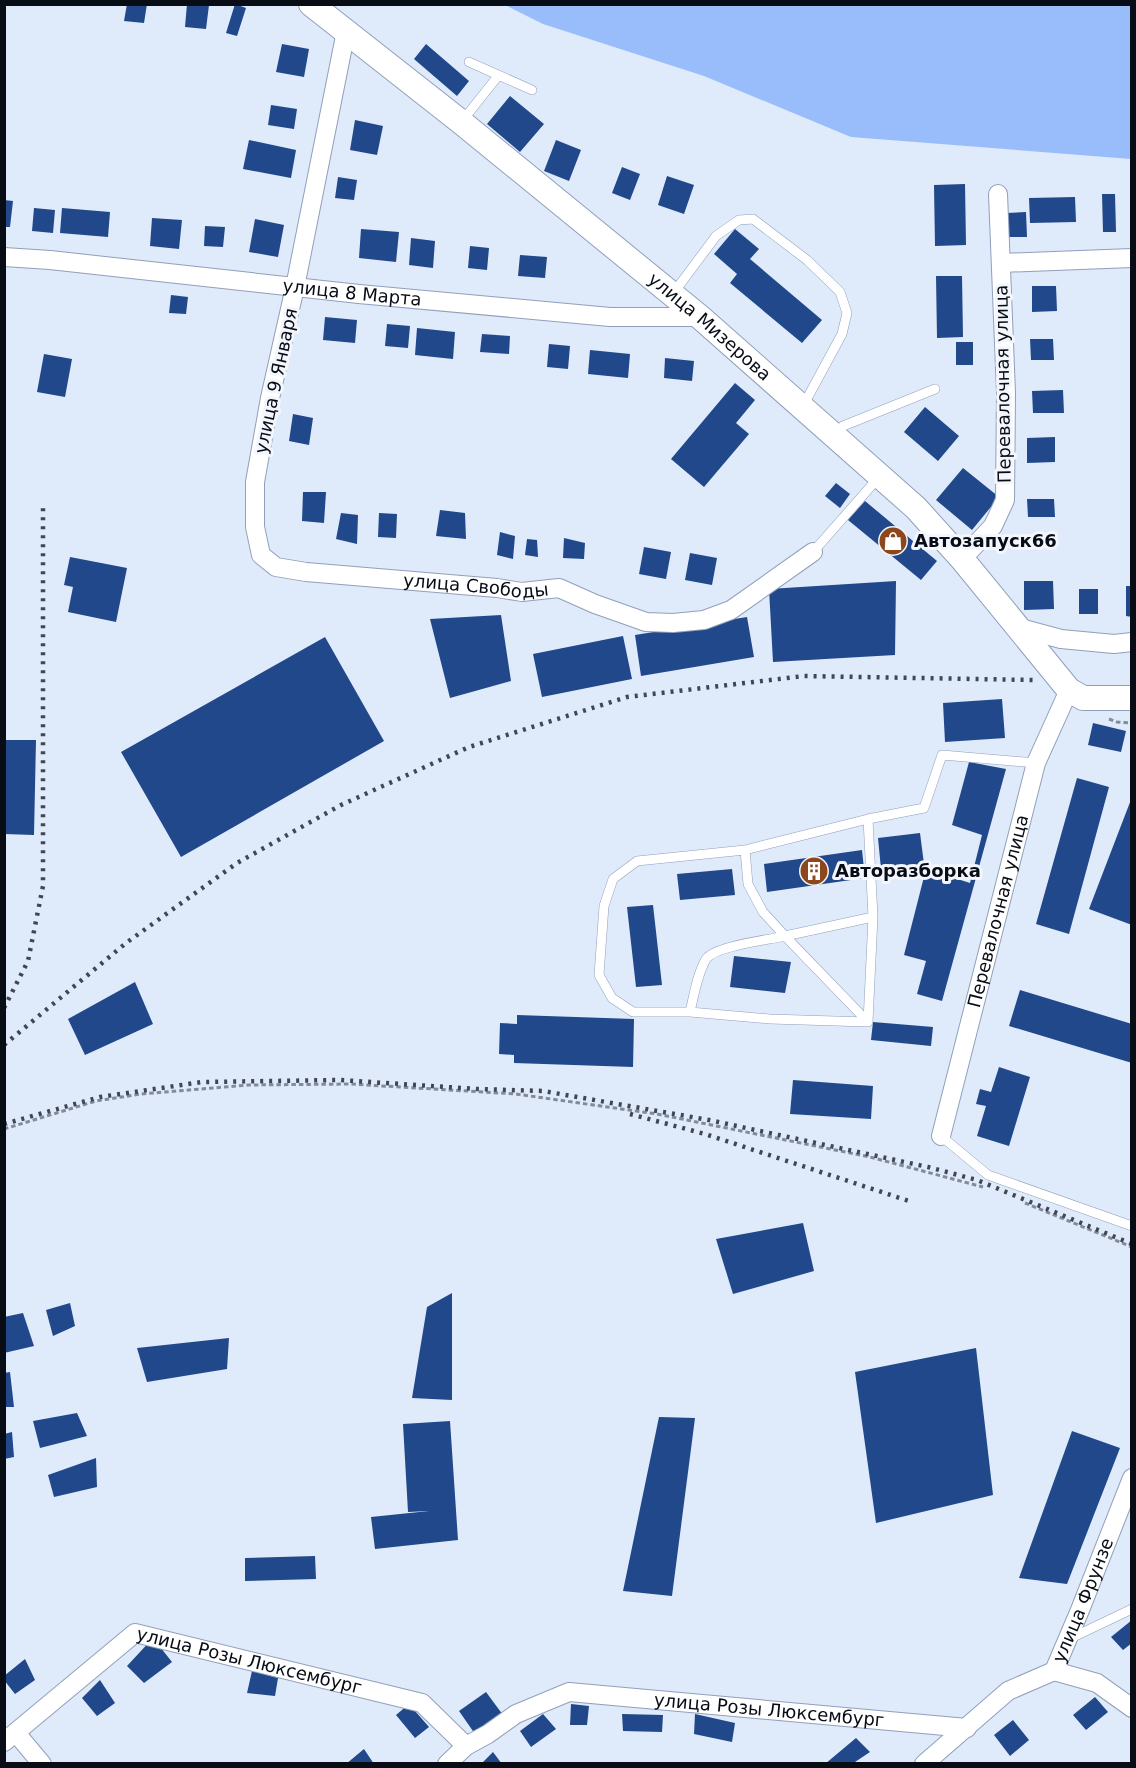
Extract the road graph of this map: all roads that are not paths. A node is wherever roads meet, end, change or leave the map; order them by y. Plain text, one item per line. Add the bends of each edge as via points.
1 (311, 4) edge
2 (346, 31) junction
3 (469, 62) dead end
4 (498, 76) junction
5 (532, 90) dead end
6 (461, 122) junction
7 (998, 194) dead end
8 (4, 257) edge
9 (1131, 258) edge
10 (1001, 263) junction
11 (295, 287) junction
12 (671, 293) junction
13 (700, 317) junction
14 (935, 389) dead end
15 (802, 406) junction
16 (835, 435) junction
17 (881, 476) junction
18 (813, 552) joint
19 (261, 555) joint
20 (962, 559) junction
21 (1020, 628) junction
22 (1131, 642) edge
23 (1069, 690) junction
24 (1131, 698) edge
25 (1036, 763) junction
26 (868, 819) junction
27 (745, 850) junction
28 (873, 917) junction
29 (785, 936) junction
30 (690, 1012) junction
31 (868, 1022) junction
32 (941, 1136) joint
33 (1131, 1226) edge
34 (1131, 1478) edge
35 (1131, 1609) edge
36 (1067, 1641) junction
37 (1054, 1671) junction
38 (1131, 1708) edge
39 (967, 1728) junction
40 (10, 1737) edge
41 (466, 1746) junction
42 (42, 1764) edge
43 (447, 1764) edge
44 (924, 1764) edge

1 - 2 street, улица Мизерова
2 - 6 street, улица Мизерова
2 - 11 street, улица 9 Января
3 - 4 lane
4 - 5 lane
4 - 6 lane
6 - 12 street, улица Мизерова
7 - 10 street, Перевалочная улица
8 - 11 street, улица 8 Марта
9 - 10 street
10 - 20 street, Перевалочная улица via 1005,500 993,526
11 - 13 street, улица 8 Марта via 610,317
11 - 19 street, улица 9 Января via 255,482 255,527
12 - 13 street, улица Мизерова
12 - 15 lane via 716,236 739,220 753,219 807,260 840,292 847,313 842,334
13 - 15 street, улица Мизерова
14 - 16 lane via 843,426
15 - 16 street, улица Мизерова
16 - 17 street, улица Мизерова
17 - 18 lane
17 - 20 street, улица Мизерова
18 - 19 street, улица Свободы via 731,610 704,620 673,623 646,622 559,588 522,592 306,572 276,567
20 - 21 street, улица Мизерова
21 - 22 street via 1061,639
21 - 23 street, улица Мизерова
23 - 24 street via 1083,698
23 - 25 street, Перевалочная улица
25 - 26 lane via 942,755 924,808
25 - 32 street, Перевалочная улица
26 - 27 lane
26 - 28 lane
27 - 29 lane via 748,884 763,912
27 - 30 lane via 637,861 613,879 604,906 599,975 612,998 633,1012
28 - 29 lane
28 - 31 lane
29 - 30 lane via 726,947 707,957
29 - 31 lane
30 - 31 lane
32 - 33 lane via 988,1175
34 - 36 street, улица Фрунзе
35 - 36 lane
36 - 37 street, улица Фрунзе
37 - 38 street via 1097,1683
37 - 39 street, улица Фрунзе via 1008,1691
39 - 41 street, улица Розы Люксембург via 569,1692 516,1714
39 - 44 street, улица Фрунзе
40 - 41 street, улица Розы Люксембург via 135,1633 423,1703
40 - 42 street
41 - 43 street

